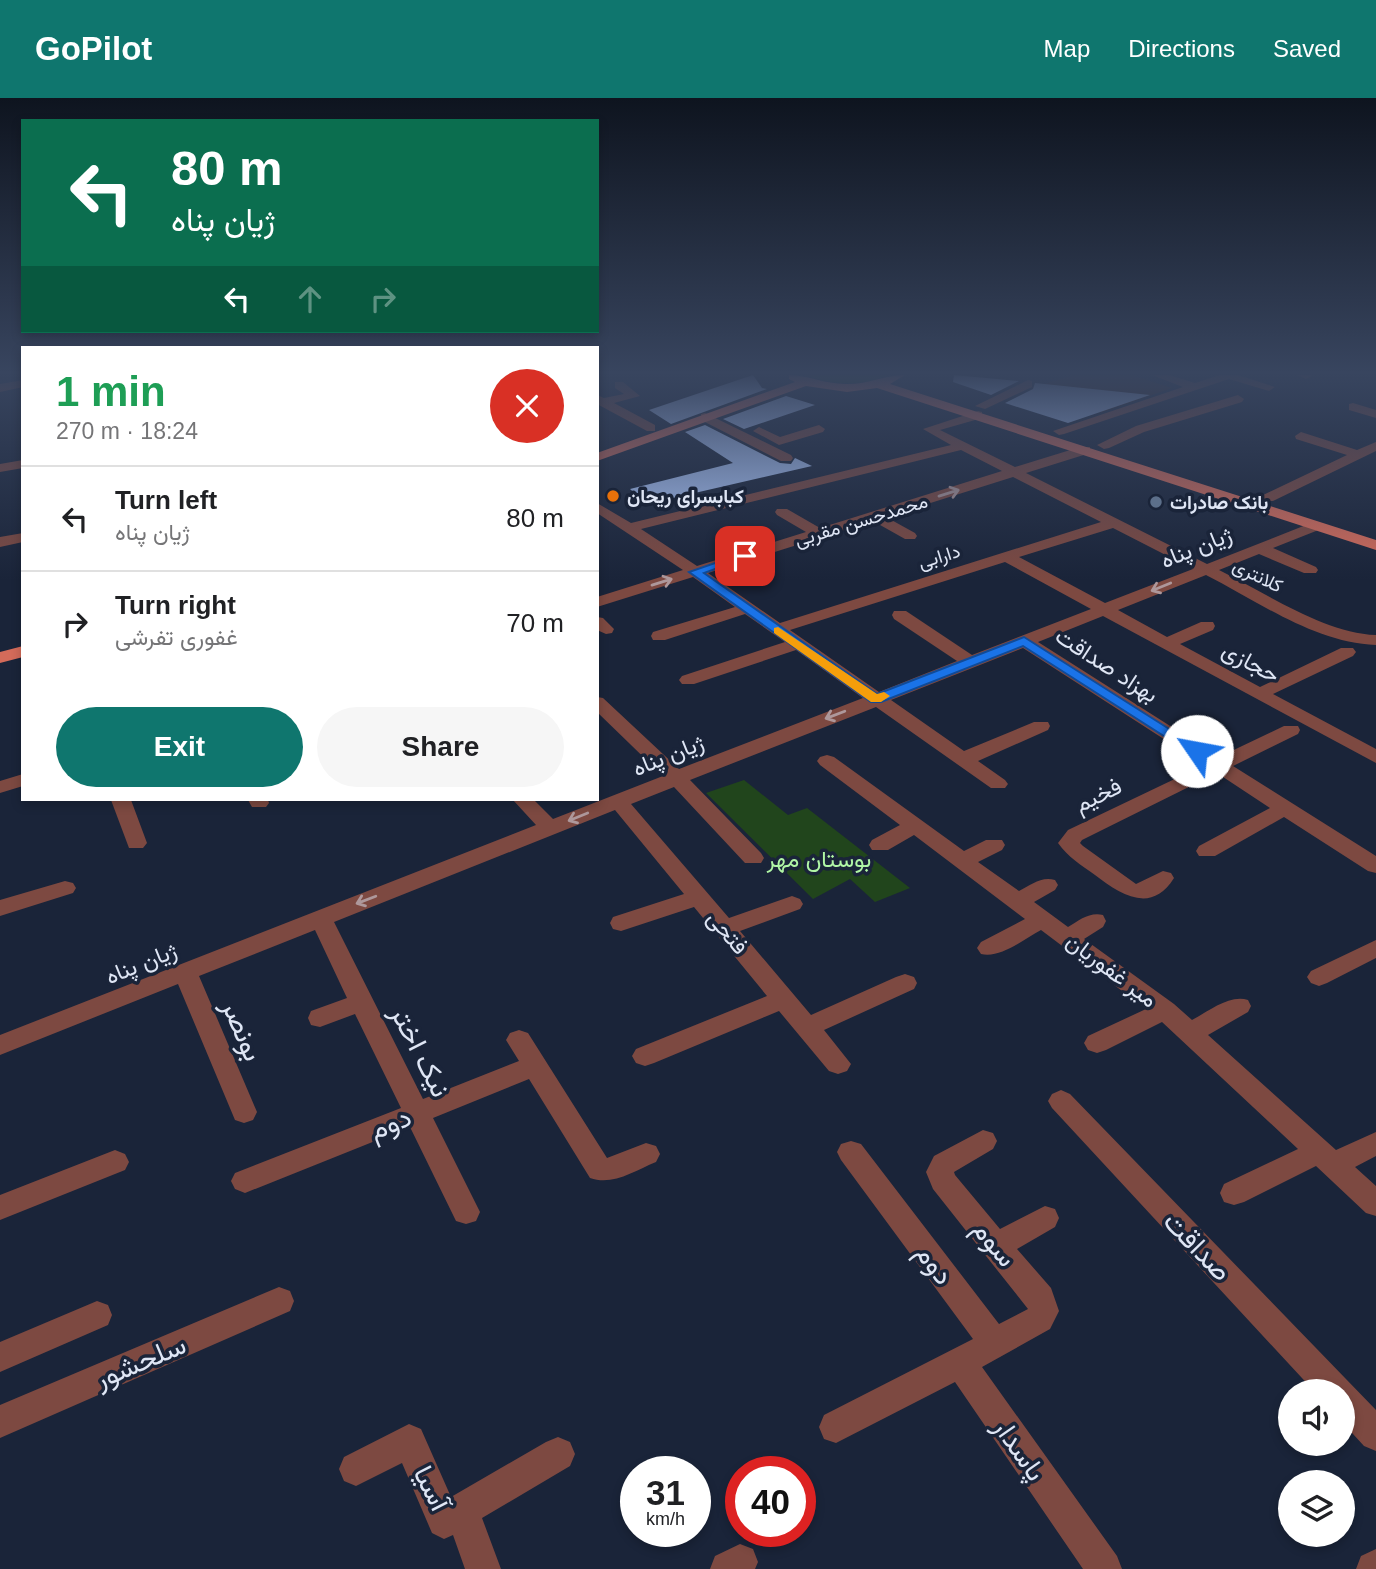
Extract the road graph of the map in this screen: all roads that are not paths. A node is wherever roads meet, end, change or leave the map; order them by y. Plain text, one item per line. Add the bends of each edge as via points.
1 (633, 444) edge
2 (758, 444) edge
3 (958, 444) edge
4 (1068, 444) edge
5 (1100, 444) edge
6 (1107, 444) edge
7 (1325, 444) edge
8 (1104, 445) junction
9 (963, 446) junction
10 (1375, 447) edge
11 (1085, 450) junction
12 (1357, 454) junction
13 (599, 456) edge
14 (786, 458) dead end
15 (21, 464) edge
16 (0, 468) edge
17 (1015, 472) junction
18 (1268, 498) junction
19 (599, 508) edge
20 (782, 512) dead end
21 (875, 516) junction
22 (1113, 523) junction
23 (1316, 526) junction
24 (629, 528) junction
25 (820, 533) junction
26 (1376, 533) edge
27 (910, 536) dead end
28 (21, 537) edge
29 (0, 542) edge
30 (1376, 545) edge
31 (1259, 548) junction
32 (1007, 557) junction
33 (1204, 570) junction
34 (1310, 570) dead end
35 (695, 572) junction
36 (599, 601) edge
37 (747, 608) junction
38 (1102, 610) junction
39 (900, 615) dead end
40 (1207, 626) dead end
41 (777, 629) junction
42 (659, 636) dead end
43 (1376, 640) edge
44 (1024, 641) junction
45 (797, 644) junction
46 (1166, 644) junction
47 (21, 651) edge
48 (1347, 652) dead end
49 (0, 659) edge
50 (970, 662) junction
51 (688, 680) dead end
52 (1259, 694) junction
53 (876, 699) junction
54 (601, 711) edge
55 (1041, 726) dead end
56 (1291, 730) dead end
57 (964, 757) junction
58 (1376, 757) edge
59 (827, 761) dead end
60 (1219, 765) junction
61 (677, 778) junction
62 (21, 781) edge
63 (998, 784) dead end
64 (0, 788) edge
65 (121, 801) edge
66 (524, 801) edge
67 (618, 801) junction
68 (1285, 808) junction
69 (916, 825) junction
70 (550, 828) junction
71 (136, 843) dead end
72 (880, 845) dead end
73 (994, 845) dead end
74 (1208, 851) dead end
75 (753, 858) dead end
76 (964, 860) junction
77 (1376, 866) edge
78 (1163, 878) dead end
79 (1047, 885) dead end
80 (65, 888) dead end
81 (699, 897) junction
82 (1019, 901) junction
83 (792, 904) dead end
84 (0, 908) edge
85 (320, 918) junction
86 (1043, 919) junction
87 (1096, 921) dead end
88 (621, 923) dead end
89 (725, 929) junction
90 (1068, 938) junction
91 (989, 948) dead end
92 (1376, 948) edge
93 (185, 972) junction
94 (1319, 977) dead end
95 (905, 983) dead end
96 (784, 999) junction
97 (361, 1002) junction
98 (1239, 1006) dead end
99 (1165, 1010) junction
100 (320, 1018) dead end
101 (808, 1027) junction
102 (1190, 1033) junction
103 (519, 1040) dead end
104 (1097, 1043) dead end
105 (0, 1045) edge
106 (645, 1056) dead end
107 (838, 1063) dead end
108 (534, 1066) junction
109 (1061, 1101) dead end
110 (244, 1112) dead end
111 (417, 1112) junction
112 (983, 1141) dead end
113 (1376, 1143) edge
114 (851, 1152) dead end
115 (646, 1154) dead end
116 (1327, 1158) junction
117 (115, 1162) dead end
118 (245, 1181) dead end
119 (1234, 1192) dead end
120 (1376, 1204) edge
121 (0, 1208) edge
122 (466, 1212) dead end
123 (1045, 1218) dead end
124 (996, 1246) junction
125 (279, 1301) dead end
126 (97, 1315) dead end
127 (994, 1342) junction
128 (0, 1357) edge
129 (960, 1362) junction
130 (1325, 1379) edge
131 (1355, 1411) edge
132 (0, 1422) edge
133 (836, 1427) dead end
134 (1376, 1433) edge
135 (558, 1454) dead end
136 (356, 1469) dead end
137 (462, 1511) junction
138 (483, 1569) edge
139 (1104, 1569) edge

1 - 13 main road
2 - 14 street
3 - 9 street, کلانتری
4 - 11 main road
5 - 8 main road
6 - 8 street
7 - 12 street
8 - 18 main road
9 - 17 street, کلانتری
9 - 24 street
10 - 12 street
11 - 17 street, محمدحسن مقربی
11 - 23 main road
12 - 18 street
15 - 16 street
21 -> 17 street, محمدحسن مقربی
17 - 22 street, کلانتری
18 - 26 main road
19 - 24 street
20 - 25 street
21 - 25 street, محمدحسن مقربی
21 - 27 street
22 - 32 street, دارابی
22 - 33 street, کلانتری
23 - 30 main road
23 - 31 street, ژیان پناه
24 - 35 street
25 - 35 street, محمدحسن مقربی
28 - 29 street
31 - 33 street, ژیان پناه
31 - 34 street
32 - 38 street, حجازی
32 - 41 street, دارابی
33 -> 38 street, ژیان پناه
33 - 43 street, کلانتری via 1336,634
36 -> 35 street, محمدحسن مقربی
35 - 37 street
37 - 41 street
37 - 42 street
38 - 44 street, ژیان پناه
38 - 46 street, حجازی
39 - 50 street
40 - 46 street
41 - 45 street
44 - 50 street, ژیان پناه
44 - 60 street, بهزاد صداقت
45 - 51 street
45 - 53 street
46 - 52 street, حجازی
47 - 49 main road
48 - 52 street
50 - 53 street, ژیان پناه
52 - 58 street, حجازی
53 - 57 street
53 -> 61 street, ژیان پناه
54 - 61 street
55 - 57 street
56 - 60 street
57 - 63 street
59 - 69 street, میر غفوریان
60 - 68 street, بهزاد صداقت
60 - 78 street, فخیم via 1075,835 1069,843 1130,890 1146,891
61 - 67 street, ژیان پناه
61 - 75 street
62 - 64 street
65 - 71 street
66 - 70 street
67 -> 70 street, ژیان پناه
67 - 81 street, فتحی
68 - 74 street
68 - 77 street, بهزاد صداقت
69 - 72 street
69 - 76 street, میر غفوریان
70 -> 85 street, ژیان پناه
73 - 76 street
76 - 82 street, میر غفوریان
79 - 82 street
80 - 84 street
81 - 88 street
81 - 89 street, فتحی
82 - 86 street, میر غفوریان
83 - 89 street
85 - 93 street, ژیان پناه
85 - 97 street, نیک اختر
86 - 90 street, میر غفوریان
86 - 91 street
87 - 90 street
89 - 96 street, فتحی
90 - 99 street, میر غفوریان
92 - 94 street
93 - 105 street, ژیان پناه
93 - 110 street, بونصر
95 - 101 street
96 - 101 street, فتحی
96 - 106 street
97 - 100 street
97 - 111 street, نیک اختر
98 - 102 street
99 - 102 street, میر غفوریان
99 - 104 street
101 - 107 street, فتحی
102 - 116 street, میر غفوریان
103 - 108 street
108 - 111 street, دوم
108 - 115 street via 600,1170
109 - 130 street, صداقت
111 - 118 street, دوم
111 - 122 street, نیک اختر
112 - 124 street, سوم via 944,1164 940,1172
113 - 116 street
114 - 127 street, دوم
116 - 119 street
116 - 120 street, میر غفوریان
117 - 121 street
123 - 124 street
124 - 127 street, سوم via 1040,1298 1044,1311 1039,1319
125 - 132 street, سلحشور
126 - 128 street
127 - 129 street
129 - 133 street
129 - 139 street, پاسدار
131 - 134 street
135 - 137 street
136 - 137 street, آسیا via 409,1441 444,1521
137 - 138 street, آسیا

